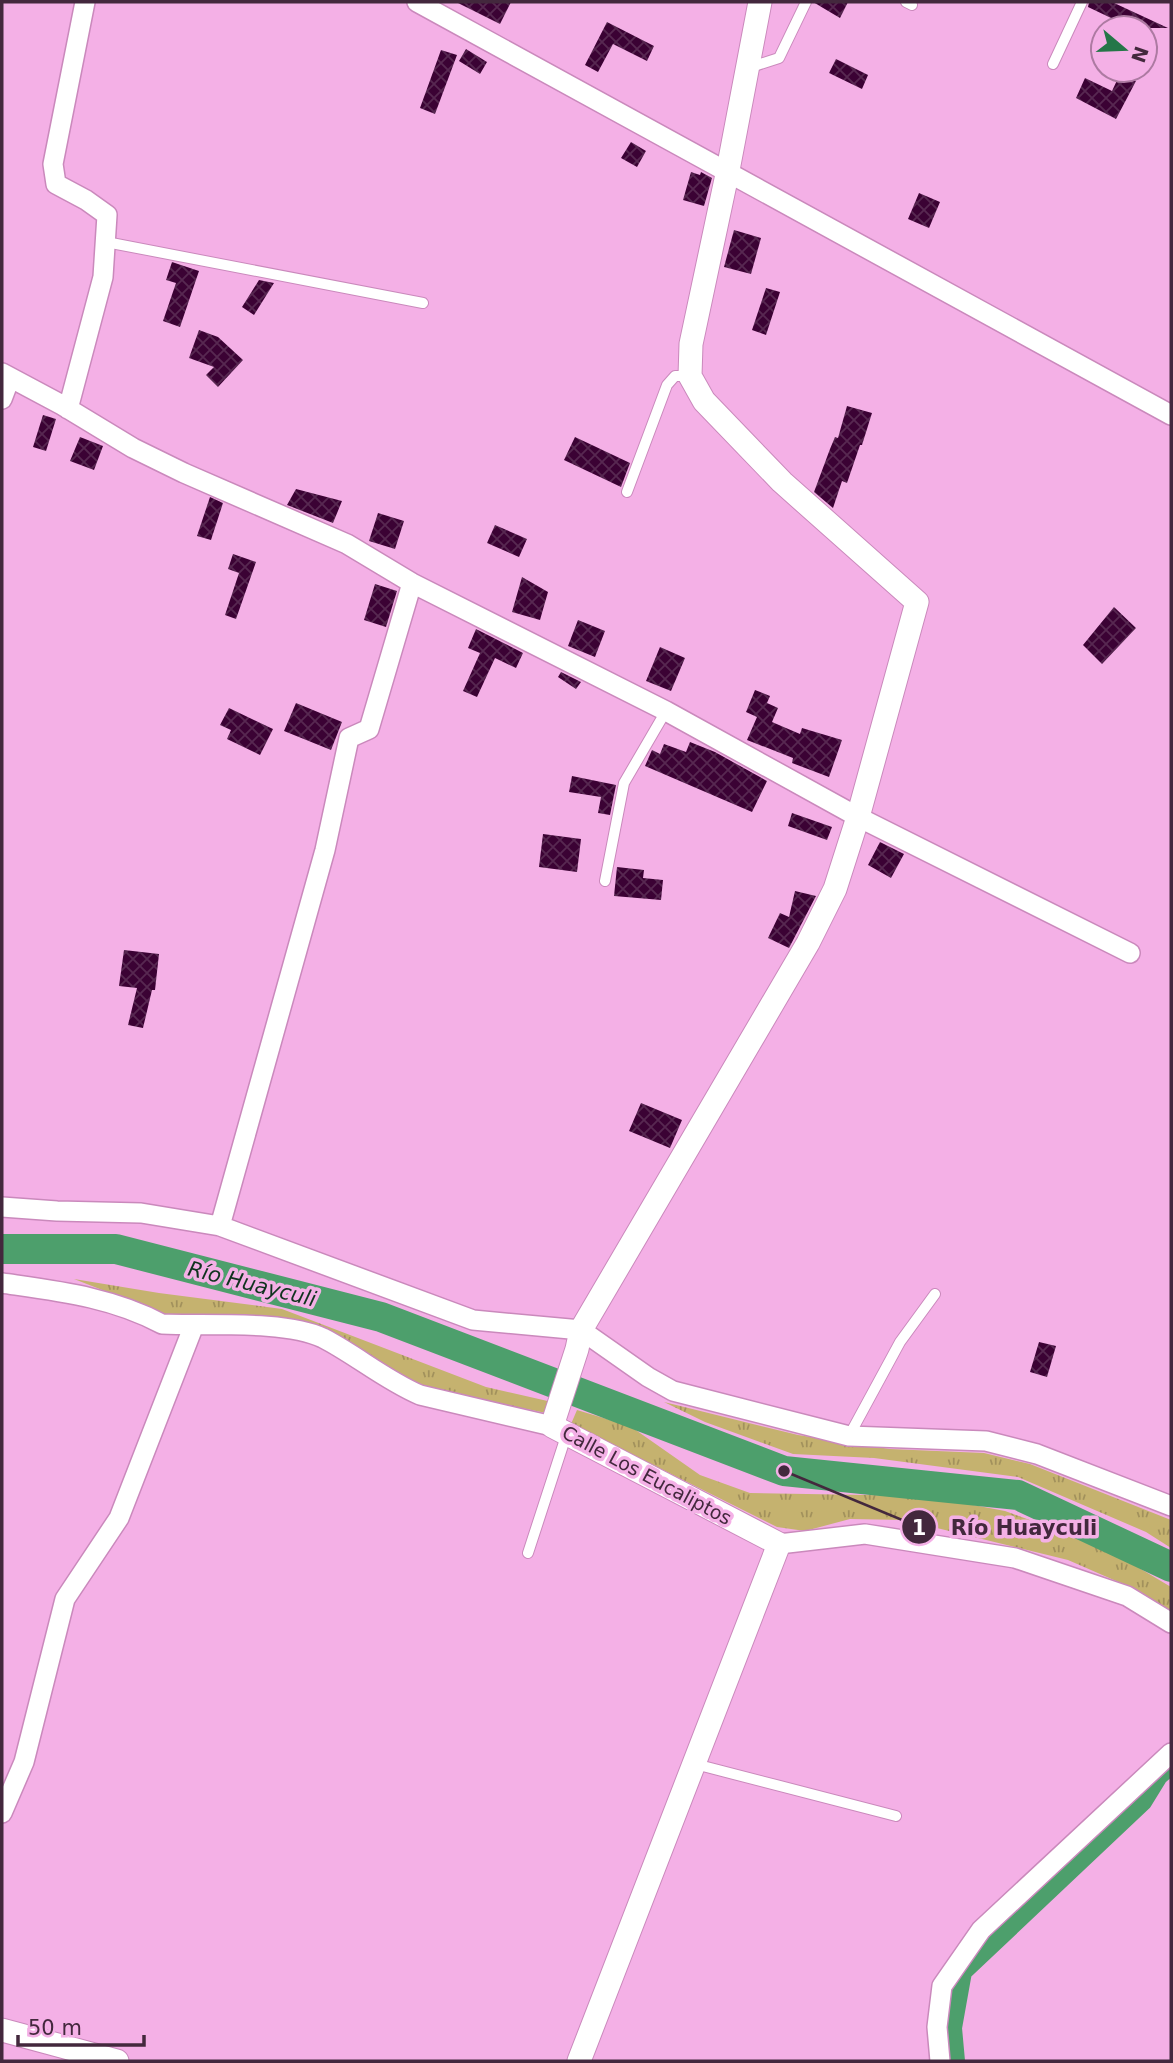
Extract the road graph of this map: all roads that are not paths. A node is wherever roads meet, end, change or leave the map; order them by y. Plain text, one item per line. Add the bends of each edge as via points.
1 (85, 2) edge
2 (417, 2) edge
3 (760, 2) edge
4 (806, 2) edge
5 (1082, 2) edge
6 (1053, 64) dead end
7 (748, 68) junction
8 (728, 170) junction
9 (106, 243) junction
10 (423, 303) dead end
11 (6, 376) edge
12 (690, 376) junction
13 (2, 399) edge
14 (68, 409) junction
15 (1171, 415) edge
16 (628, 492) dead end
17 (412, 583) junction
18 (666, 711) junction
19 (858, 817) junction
20 (605, 881) dead end
21 (1130, 953) dead end
22 (2, 1207) edge
23 (220, 1226) junction
24 (2, 1283) edge
25 (935, 1294) dead end
26 (194, 1325) junction
27 (579, 1340) junction
28 (559, 1422) junction
29 (849, 1436) junction
30 (1171, 1506) edge
31 (779, 1544) junction
32 (528, 1553) dead end
33 (1171, 1623) edge
34 (1171, 1753) edge
35 (694, 1764) junction
36 (2, 1813) edge
37 (896, 1816) dead end
38 (2, 2030) edge
39 (117, 2061) edge
40 (579, 2061) edge
41 (940, 2061) edge

1 - 9 street via 53,164 56,184 107,215
2 - 8 street
3 - 7 street
4 - 7 lane via 779,58
5 - 6 lane
7 - 8 street
8 - 12 street via 691,344
8 - 15 street
9 - 10 lane
9 - 14 street via 103,277
11 - 13 street
11 - 14 street
12 - 16 lane via 676,376 667,385
12 - 19 street via 704,401 782,482 917,602
14 - 17 street via 133,448 346,544
17 - 18 street
17 - 23 street via 369,729 349,738 325,850
18 - 19 street
18 - 20 lane via 624,783
19 - 21 street
19 - 27 street via 835,889 808,943
22 - 23 street via 141,1213
23 - 27 street via 473,1320
24 - 26 street, Calle Los Eucaliptos via 89,1296 162,1324
25 - 29 lane via 900,1342
26 - 28 street, Calle Los Eucaliptos via 297,1329 322,1338 420,1395
26 - 36 street via 119,1518 65,1599 24,1762
27 - 28 street
27 - 29 street via 673,1391
28 - 31 street, Calle Los Eucaliptos
28 - 32 lane
29 - 30 street via 986,1441 1037,1454
31 - 33 street via 865,1534 1015,1558 1127,1596
31 - 35 street
34 - 41 street via 981,1930 942,1986 937,2027
35 - 37 lane
35 - 40 street
38 - 39 street

